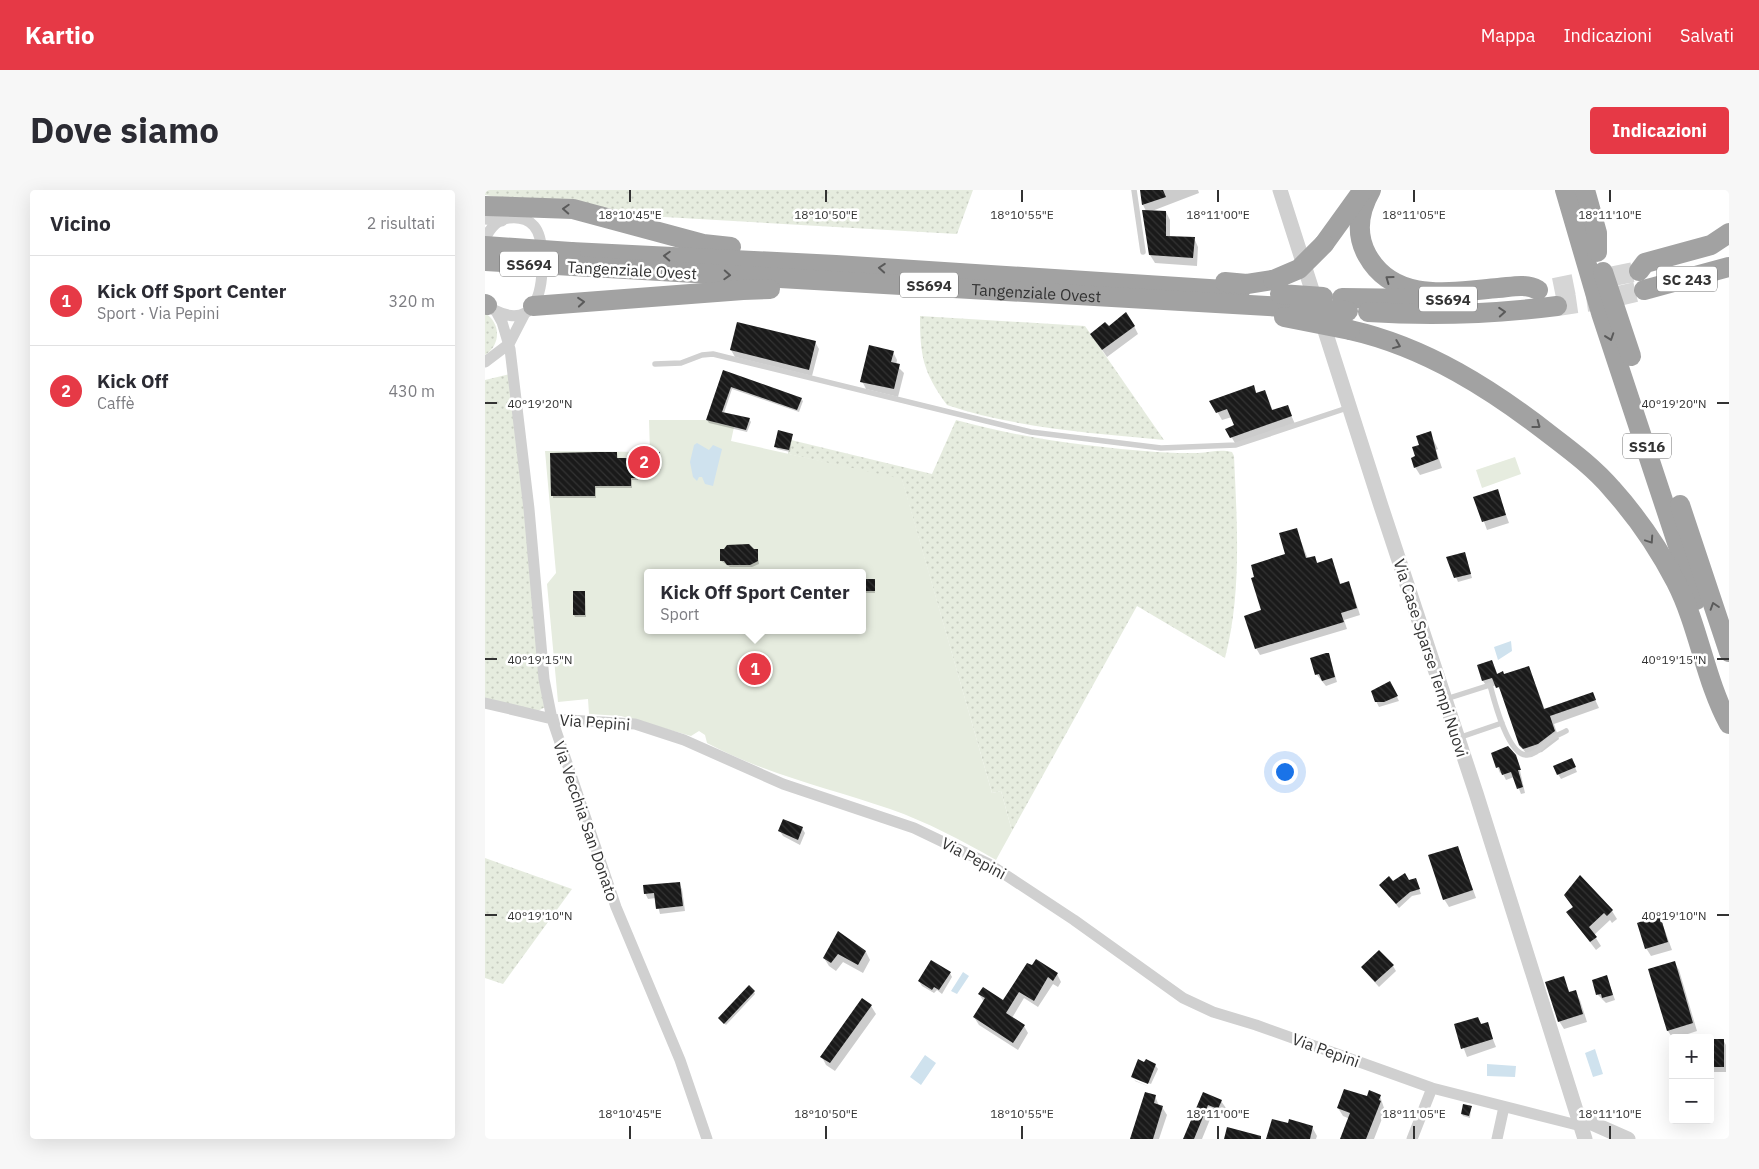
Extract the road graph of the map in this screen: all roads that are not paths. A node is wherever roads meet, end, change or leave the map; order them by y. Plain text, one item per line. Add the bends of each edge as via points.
1 (1134, 190) edge
2 (1280, 190) edge
3 (1363, 190) edge
4 (1371, 190) edge
5 (1555, 190) edge
6 (1565, 190) edge
7 (1578, 190) edge
8 (1585, 190) edge
9 (485, 206) edge
10 (485, 217) edge
11 (501, 218) junction
12 (1729, 233) edge
13 (485, 239) edge
14 (485, 246) edge
15 (1729, 246) edge
16 (1143, 252) dead end
17 (1597, 252) junction
18 (572, 259) junction
19 (485, 261) edge
20 (836, 265) junction
21 (1729, 267) edge
22 (1642, 281) junction
23 (916, 284) junction
24 (1280, 300) junction
25 (488, 305) edge
26 (529, 310) junction
27 (1347, 313) junction
28 (1601, 314) junction
29 (509, 344) junction
30 (485, 362) edge
31 (655, 364) dead end
32 (1349, 407) junction
33 (1729, 652) edge
34 (1445, 699) junction
35 (1729, 702) edge
36 (485, 703) edge
37 (551, 719) junction
38 (1502, 723) junction
39 (1729, 724) edge
40 (1566, 731) dead end
41 (1458, 738) junction
42 (1432, 1088) junction
43 (1504, 1108) junction
44 (1581, 1126) edge
45 (1612, 1133) junction
46 (707, 1139) edge
47 (1412, 1139) edge
48 (1497, 1139) edge
49 (1597, 1139) edge
50 (1628, 1139) edge

1 - 16 lane
2 - 32 street, Via Case Sparse Tempi Nuovi
3 - 24 highway, bridge via 1324,244 1299,268
27 -> 4 highway, Tangenziale Ovest / SS694 via 1467,298 1550,295 1529,285 1467,291 1415,291 1394,282 1380,272 1362,246 1360,219
5 - 28 highway via 1587,288
6 - 28 highway, SS16
7 - 17 highway, SS16
8 - 17 highway via 1597,233
20 -> 9 highway via 809,254 703,244 573,209
10 - 11 street
11 - 13 street via 490,228
11 - 26 street via 526,220 535,226 541,244 541,292
12 - 22 highway via 1711,245 1645,263
14 - 18 highway, Tangenziale Ovest / SS694, bridge
15 - 22 highway
33 -> 17 highway, SS16
18 - 19 highway, Tangenziale Ovest / SS694, bridge
20 -> 18 highway, Tangenziale Ovest / SS694
18 -> 23 highway, Tangenziale Ovest / SS694
24 -> 20 highway, Tangenziale Ovest / SS694 via 1113,282
21 - 22 highway, SC 243
23 - 24 highway, Tangenziale Ovest / SS694 via 1143,299
26 -> 23 highway via 743,290 872,290
24 - 27 highway, Tangenziale Ovest / SS694, bridge
24 - 27 highway, bridge
25 - 26 street via 509,316
25 - 29 street, Via Vecchia San Donato via 502,322
26 - 29 street
27 -> 39 highway via 1393,344 1455,370 1479,384 1545,431 1606,482 1632,513 1687,604
28 -> 35 highway, SS16 via 1641,427
29 - 30 street
29 - 37 street, Via Vecchia San Donato via 529,509 544,679
31 - 32 lane via 681,363 713,354 1031,432 1161,448 1236,445
32 - 34 street, Via Case Sparse Tempi Nuovi
34 - 38 lane via 1490,685
34 - 41 street, Via Case Sparse Tempi Nuovi
36 - 37 street, Via Pepini
37 - 42 street, Via Pepini via 635,724 684,740 783,784 914,828 989,864 1183,998 1213,1012
37 - 46 street, Via Vecchia San Donato via 616,908 680,1060
38 - 40 lane via 1519,754 1527,755 1542,749 1548,740
38 - 41 lane
41 - 44 street, Via Case Sparse Tempi Nuovi
42 - 43 street, Via Pepini
42 - 47 street
43 - 44 street, Via Pepini
43 - 48 street
44 - 45 street via 1585,1120
45 - 49 street
45 - 50 street

